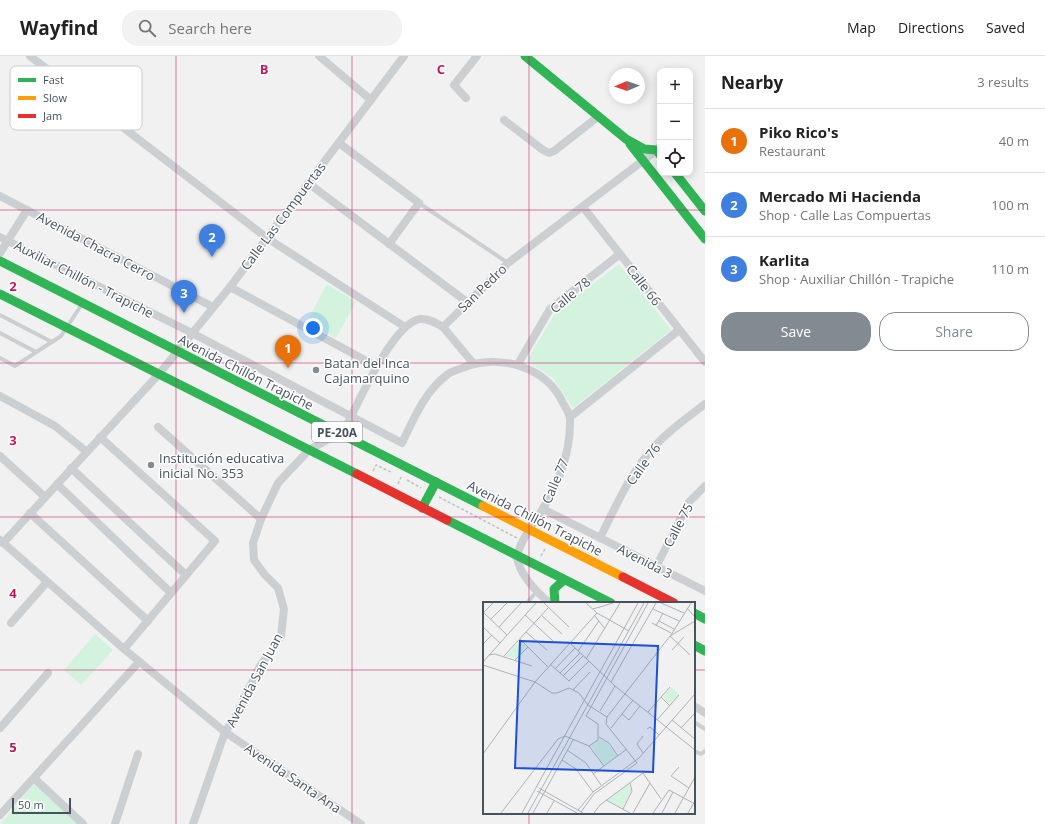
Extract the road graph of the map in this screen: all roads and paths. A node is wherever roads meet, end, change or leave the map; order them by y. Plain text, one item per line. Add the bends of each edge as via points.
1 (30, 56) edge
2 (320, 56) edge
3 (404, 56) edge
4 (477, 56) edge
5 (525, 56) edge
6 (43, 66) edge
7 (466, 98) dead end
8 (372, 100) junction
9 (599, 116) junction
10 (504, 120) dead end
11 (126, 130) edge
12 (626, 139) junction
13 (339, 143) junction
14 (657, 152) edge
15 (657, 153) edge
16 (643, 161) junction
17 (677, 176) edge
18 (308, 184) junction
19 (0, 196) edge
20 (419, 203) junction
21 (583, 207) junction
22 (27, 210) junction
23 (705, 211) edge
24 (267, 238) junction
25 (4, 239) edge
26 (705, 239) edge
27 (389, 244) junction
28 (0, 253) edge
29 (620, 254) junction
30 (0, 261) edge
31 (508, 263) junction
32 (230, 287) junction
33 (0, 294) edge
34 (467, 302) junction
35 (82, 303) junction
36 (213, 307) junction
37 (0, 315) edge
38 (67, 327) junction
39 (405, 327) junction
40 (443, 327) junction
41 (680, 330) junction
42 (0, 333) edge
43 (192, 333) junction
44 (52, 342) junction
45 (178, 351) junction
46 (36, 352) junction
47 (0, 358) edge
48 (705, 362) edge
49 (473, 363) junction
50 (518, 364) junction
51 (376, 366) junction
52 (159, 374) junction
53 (0, 396) edge
54 (705, 404) edge
55 (351, 417) junction
56 (570, 417) junction
57 (158, 427) dead end
58 (342, 435) junction
59 (100, 437) junction
60 (402, 443) joint
61 (309, 450) junction
62 (87, 452) junction
63 (0, 456) edge
64 (71, 468) junction
65 (368, 480) junction
66 (436, 482) junction
67 (57, 484) junction
68 (705, 486) edge
69 (430, 493) junction
70 (45, 497) junction
71 (422, 508) junction
72 (543, 509) junction
73 (30, 513) junction
74 (261, 519) junction
75 (530, 530) junction
76 (600, 538) junction
77 (549, 540) junction
78 (1, 542) edge
79 (523, 542) junction
80 (517, 556) junction
81 (536, 565) junction
82 (656, 567) junction
83 (186, 575) junction
84 (564, 580) junction
85 (47, 582) junction
86 (537, 590) junction
87 (705, 592) edge
88 (171, 593) junction
89 (528, 602) edge
90 (549, 602) edge
91 (555, 602) edge
92 (609, 602) edge
93 (672, 602) edge
94 (695, 614) edge
95 (705, 619) edge
96 (148, 621) junction
97 (11, 623) dead end
98 (695, 646) edge
99 (124, 649) junction
100 (705, 651) edge
101 (139, 662) junction
102 (48, 673) dead end
103 (695, 707) edge
104 (705, 714) edge
105 (695, 723) edge
106 (0, 728) edge
107 (705, 729) edge
108 (225, 732) junction
109 (695, 751) edge
110 (705, 751) edge
111 (138, 754) dead end
112 (34, 778) junction
113 (0, 815) edge
114 (83, 824) edge
115 (114, 824) edge
116 (193, 824) edge
117 (361, 824) edge

1 - 6 street
2 - 8 street
3 - 8 street, Calle Las Compuertas
4 - 7 street via 454,85
5 - 9 main road
8 - 13 street, Calle Las Compuertas
9 - 10 street via 548,152
9 - 12 main road
11 - 24 street
12 - 14 main road via 644,149
12 - 16 main road
13 - 18 street, Calle Las Compuertas
13 - 20 street
15 - 16 street, San Pedro
16 - 21 street, San Pedro
16 - 26 main road
17 - 23 main road
18 - 24 street, Calle Las Compuertas
18 - 27 street
19 - 22 street, Avenida Chacra Cerro
20 - 27 street
20 - 31 lane
21 - 29 street, Calle 66
21 - 31 street, San Pedro
22 - 25 street
22 - 36 street, Avenida Chacra Cerro
24 - 32 street, Calle Las Compuertas
24 - 39 street
25 - 28 street
25 - 43 street, Auxiliar Chillón - Trapiche
27 - 34 street
29 - 41 street, Calle 66
29 - 50 street, Calle 78 via 550,309
30 - 35 main road, Avenida Chillón Trapiche / PE-20A
31 - 34 street, San Pedro
32 - 36 street, Calle Las Compuertas
32 - 51 street
33 - 38 main road, PE-20A
34 - 40 street, San Pedro
35 - 38 lane
35 - 45 main road, Avenida Chillón Trapiche / PE-20A
36 - 43 street, Calle Las Compuertas
37 - 44 lane
38 - 44 lane via 61,336
38 - 52 main road, PE-20A
39 - 40 street via 421,319
39 - 51 street
40 - 49 street
41 - 48 street, Calle 66
41 - 56 street
42 - 46 lane
43 - 45 street, Calle Las Compuertas
43 - 55 street, Auxiliar Chillón - Trapiche
44 - 46 lane
45 - 52 street, Calle Las Compuertas
45 - 58 main road, Avenida Chillón Trapiche / PE-20A
46 - 47 lane via 15,366
49 - 50 street, Calle 77
49 - 60 street, Calle 77 via 449,373 427,394
50 - 56 street, Calle 77 via 550,383 561,397
51 - 55 street
52 - 59 street, Calle Las Compuertas
52 - 61 main road, PE-20A
53 - 62 street via 55,426
54 - 76 street, Calle 76 via 667,433 647,455 631,477
55 - 58 street
55 - 60 street, Auxiliar Chillón - Trapiche
56 - 72 street, Calle 77 via 564,463
57 - 74 street
58 - 61 street, Avenida San Juan
58 - 66 main road, Avenida Chillón Trapiche / PE-20A
59 - 62 street, Calle Las Compuertas
59 - 83 street via 215,541
61 - 65 main road, PE-20A
61 - 74 street, Avenida San Juan via 278,483
62 - 64 street, Calle Las Compuertas
63 - 70 street
64 - 67 street, Calle Las Compuertas
64 - 83 street
65 - 69 path via 376,465
65 - 71 main road, PE-20A
66 - 69 main road
66 - 75 main road, Avenida Chillón Trapiche / PE-20A
67 - 70 street, Calle Las Compuertas
67 - 88 street
68 - 82 street, Calle 75 via 689,502
69 - 71 main road
69 - 79 path
70 - 73 street, Calle Las Compuertas
71 - 80 main road, PE-20A
72 - 75 street, Calle 77
72 - 76 street, Avenida 3
73 - 78 street, Calle Las Compuertas
73 - 96 street
74 - 108 street, Avenida San Juan via 253,543 254,560 278,588 284,609 281,636 260,666
75 - 77 main road, Avenida Chillón Trapiche / PE-20A
75 - 79 street, Calle 77
76 - 82 street, Avenida 3
77 - 81 path
77 - 93 main road, Avenida Chillón Trapiche / PE-20A
78 - 85 street, Avenida Santa Ana
79 - 80 street, Calle 77
80 - 81 main road, PE-20A
80 - 86 street via 522,570
81 - 84 main road, PE-20A
82 - 87 street, Avenida 3
83 - 88 street
84 - 91 main road via 553,589
84 - 92 main road, PE-20A
85 - 97 street
85 - 99 street, Avenida Santa Ana
86 - 89 lane
86 - 90 street
88 - 96 street
94 - 95 main road
96 - 99 street
98 - 100 main road
99 - 101 street, Avenida Santa Ana
101 - 108 street, Avenida Santa Ana
101 - 112 street
102 - 106 street
103 - 104 street
105 - 107 lane
108 - 116 street, Avenida San Juan
108 - 117 street, Avenida Santa Ana
109 - 110 lane via 701,754
111 - 115 street
112 - 113 street
112 - 114 street

